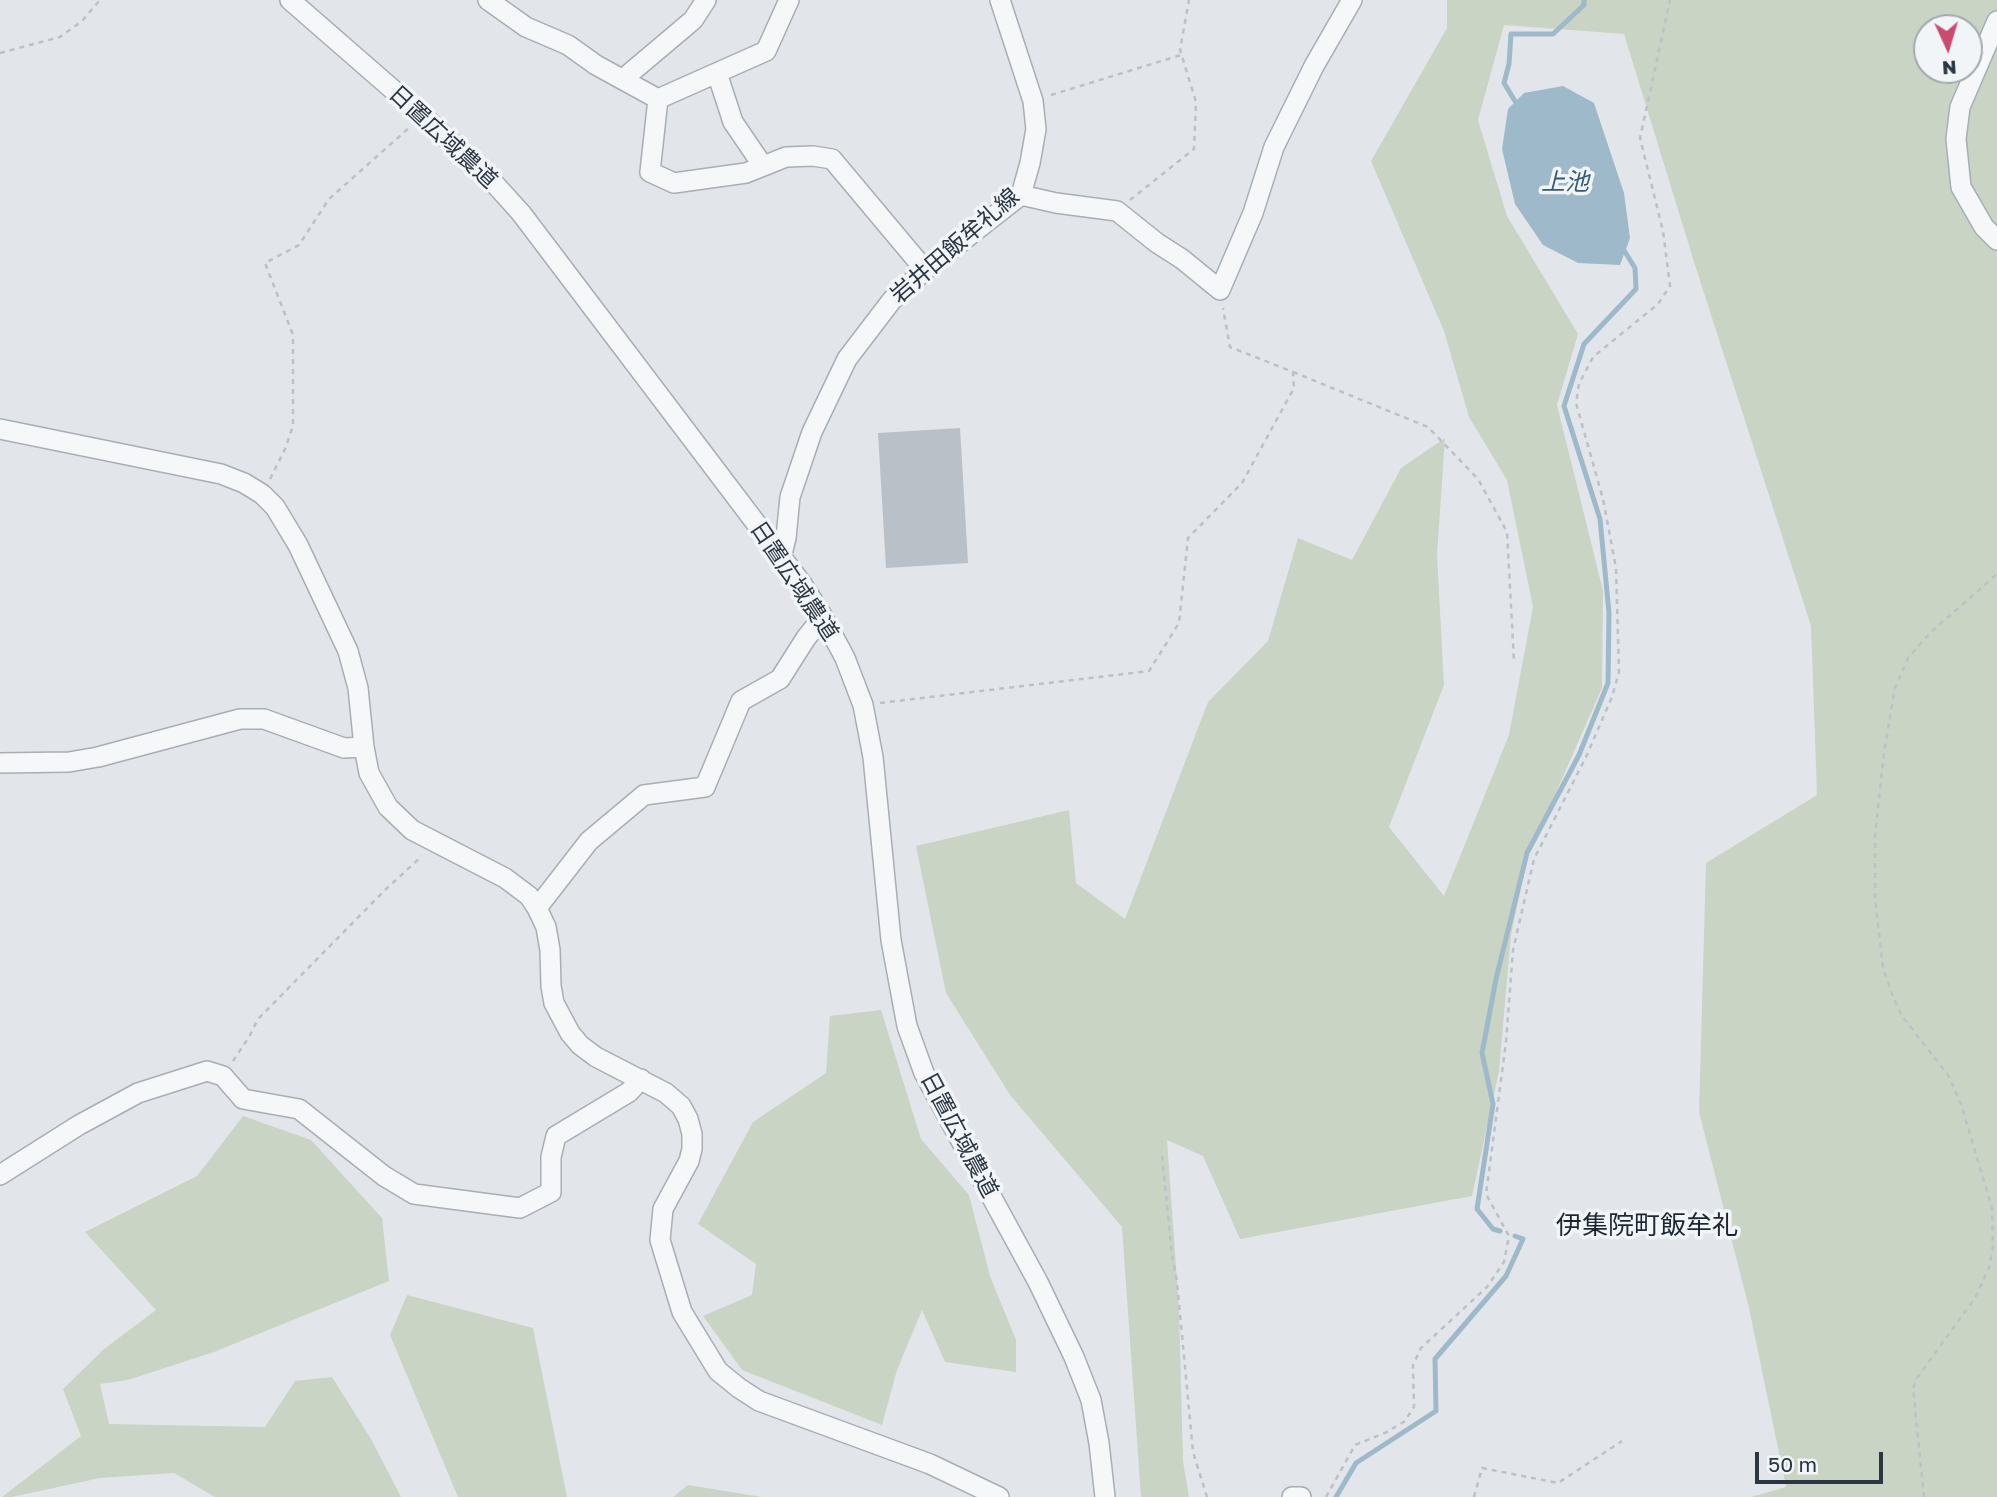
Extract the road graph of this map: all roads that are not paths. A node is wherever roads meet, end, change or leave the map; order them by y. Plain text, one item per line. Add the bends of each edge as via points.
1 (290, 0) edge
2 (488, 0) edge
3 (706, 0) edge
4 (789, 0) edge
5 (1000, 0) edge
6 (1352, 0) edge
7 (1997, 21) edge
8 (717, 73) junction
9 (622, 79) junction
10 (658, 99) junction
11 (763, 166) junction
12 (1021, 195) junction
13 (1997, 240) edge
14 (925, 270) junction
15 (0, 429) edge
16 (781, 558) junction
17 (823, 617) junction
18 (363, 747) junction
19 (0, 763) edge
20 (537, 908) junction
21 (641, 1079) junction
22 (0, 1175) edge
23 (999, 1497) edge
24 (1105, 1497) edge
25 (1292, 1497) edge
26 (1301, 1497) edge

1 - 16 street, 日置広域農道 via 422,116 522,213
2 - 9 street via 526,27 568,45
3 - 9 street via 693,20
4 - 8 street via 766,51
5 - 12 street, 岩井田飯牟礼線 via 1033,101 1036,129
6 - 12 street via 1274,147 1220,290 1117,211
7 - 13 street via 1960,107 1956,139 1961,187
8 - 10 street
8 - 11 street via 733,122
9 - 10 street
10 - 11 street via 650,172 674,183 746,173
11 - 14 street via 786,157 832,159
12 - 14 street, 岩井田飯牟礼線
14 - 16 street, 岩井田飯牟礼線 via 869,328 826,398 790,497
15 - 18 street via 221,474 262,494 285,521 348,651 358,688
16 - 17 street, 日置広域農道
17 - 20 street via 780,679 741,701 705,787 644,795 589,841
17 - 24 street, 日置広域農道 via 863,705 906,1027 924,1073 1074,1357 1091,1400
18 - 19 street via 344,748 264,719 240,719 89,759
18 - 20 street via 369,773 388,807 412,830 505,878
20 - 21 street via 546,928 551,986 561,1020 596,1057
21 - 22 street via 629,1092 556,1136 551,1192 520,1208 414,1194 299,1109 243,1099 223,1076 207,1071 138,1093
21 - 23 street via 681,1106 692,1134 688,1161 663,1209 660,1240 682,1312 718,1371 759,1401 930,1464
25 - 26 street

